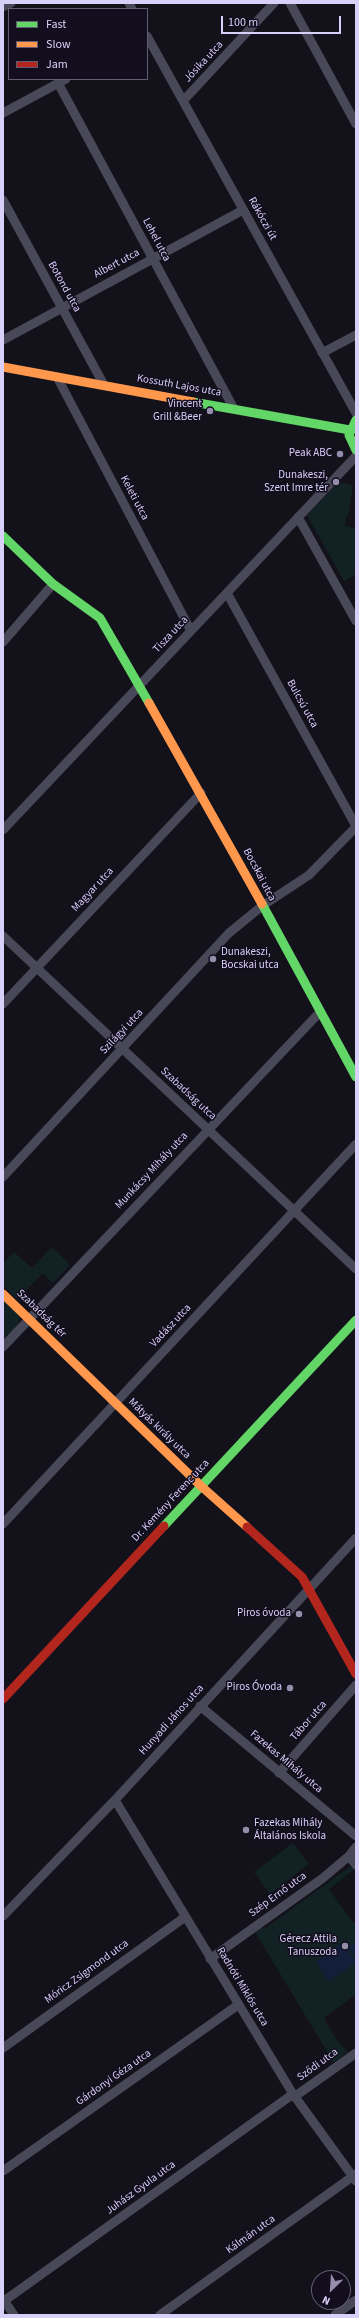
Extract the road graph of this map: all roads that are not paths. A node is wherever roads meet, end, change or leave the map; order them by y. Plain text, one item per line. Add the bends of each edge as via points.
1 (11, 3) edge
2 (274, 3) edge
3 (290, 3) edge
4 (3, 7) edge
5 (148, 38) edge
6 (62, 81) edge
7 (183, 101) junction
8 (3, 113) edge
9 (355, 120) edge
10 (3, 200) edge
11 (243, 210) junction
12 (152, 259) junction
13 (62, 308) junction
14 (356, 335) edge
15 (3, 340) edge
16 (322, 353) junction
17 (3, 367) edge
18 (57, 376) junction
19 (104, 385) junction
20 (233, 408) junction
21 (356, 413) edge
22 (356, 420) edge
23 (350, 430) junction
24 (356, 450) edge
25 (356, 456) edge
26 (298, 517) junction
27 (3, 536) edge
28 (53, 584) junction
29 (227, 593) junction
30 (356, 622) edge
31 (191, 631) junction
32 (3, 642) edge
33 (140, 685) junction
34 (201, 793) junction
35 (356, 826) edge
36 (3, 830) edge
37 (262, 906) junction
38 (3, 936) edge
39 (37, 968) junction
40 (3, 1004) edge
41 (320, 1012) junction
42 (123, 1049) junction
43 (356, 1077) edge
44 (208, 1129) junction
45 (356, 1144) edge
46 (3, 1177) edge
47 (294, 1211) junction
48 (356, 1269) edge
49 (3, 1294) edge
50 (29, 1319) junction
51 (356, 1320) edge
52 (3, 1347) edge
53 (62, 1351) joint
54 (115, 1404) junction
55 (201, 1486) junction
56 (3, 1524) edge
57 (353, 1542) edge
58 (356, 1552) edge
59 (308, 1590) junction
60 (356, 1674) edge
61 (356, 1685) edge
62 (3, 1699) edge
63 (200, 1706) junction
64 (279, 1773) junction
65 (115, 1800) junction
66 (356, 1836) edge
67 (356, 1847) edge
68 (349, 1856) junction
69 (356, 1865) edge
70 (3, 1916) edge
71 (185, 1917) junction
72 (210, 1959) junction
73 (238, 2005) junction
74 (3, 2048) edge
75 (356, 2053) edge
76 (293, 2096) junction
77 (3, 2171) edge
78 (355, 2177) edge
79 (4, 2300) edge
80 (356, 2300) edge
81 (14, 2315) edge
82 (160, 2315) edge
83 (335, 2315) edge

1 - 4 street
2 - 7 street, Jósika utca
3 - 9 street
5 - 7 street, Rákóczi út
6 - 8 street
6 - 12 street, Lehel utca
7 - 11 street, Rákóczi út
10 - 13 street, Botond utca
11 - 12 street, Albert utca
11 - 16 street, Rákóczi út
12 - 13 street, Albert utca
12 - 20 street, Lehel utca
13 - 15 street, Albert utca
13 - 19 street, Botond utca
14 - 16 street
16 - 21 street, Rákóczi út
17 - 18 street, Kossuth Lajos utca
18 - 19 street, Kossuth Lajos utca
18 - 31 street, Keleti utca
19 - 20 street, Kossuth Lajos utca
20 - 23 street, Kossuth Lajos utca
22 - 23 street
23 - 24 street via 350,440
25 - 26 street, Tisza utca
26 - 29 street, Tisza utca
26 - 30 street
27 - 28 street, Bocskai utca
28 - 32 street
28 - 33 street, Bocskai utca via 100,618
29 - 31 street, Tisza utca
29 - 35 street, Bulcsú utca
31 - 33 street, Tisza utca
33 - 34 street, Bocskai utca
33 - 36 street, Tisza utca
34 - 37 street, Bocskai utca
34 - 39 street, Magyar utca
35 - 37 street, Szilágyi utca via 309,875
37 - 41 street, Bocskai utca
37 - 42 street, Szilágyi utca via 228,934
38 - 39 street, Szabadság utca
39 - 40 street, Magyar utca
39 - 42 street, Szabadság utca
41 - 43 street, Bocskai utca
41 - 44 street, Munkácsy Mihály utca
42 - 44 street, Szabadság utca
42 - 46 street, Szilágyi utca
44 - 47 street, Szabadság utca
44 - 50 street, Munkácsy Mihály utca
45 - 47 street, Vadász utca
47 - 48 street, Szabadság utca
47 - 54 street, Vadász utca
49 - 50 street, Szabadság tér
50 - 52 street, Munkácsy Mihály utca
50 - 53 street, Szabadság tér
51 - 55 street, Dr. Kemény Ferenc utca
53 - 54 street, Mátyás király utca
54 - 55 street, Mátyás király utca
54 - 56 street, Vadász utca
55 - 59 street, Mátyás király utca via 302,1577
55 - 62 street, Dr. Kemény Ferenc utca
57 - 58 street
57 - 59 street, Hunyadi János utca
59 - 60 street
59 - 63 street, Hunyadi János utca
61 - 64 street, Tábor utca
63 - 64 street, Fazekas Mihály utca
63 - 65 street, Hunyadi János utca
64 - 66 street, Fazekas Mihály utca
65 - 70 street, Hunyadi János utca
65 - 71 street, Radnóti Miklós utca
67 - 68 street, Szép Ernő utca
68 - 69 street
68 - 72 street, Szép Ernő utca via 323,1878
71 - 72 street, Radnóti Miklós utca
71 - 74 street, Móricz Zsigmond utca
72 - 73 street, Radnóti Miklós utca
73 - 76 street, Radnóti Miklós utca
73 - 77 street, Gárdonyi Géza utca
75 - 76 street, Sződi utca
76 - 78 street, Radnóti Miklós utca
76 - 79 street, Juhász Gyula utca
78 - 82 street, Kálmán utca
79 - 81 street
80 - 83 street

